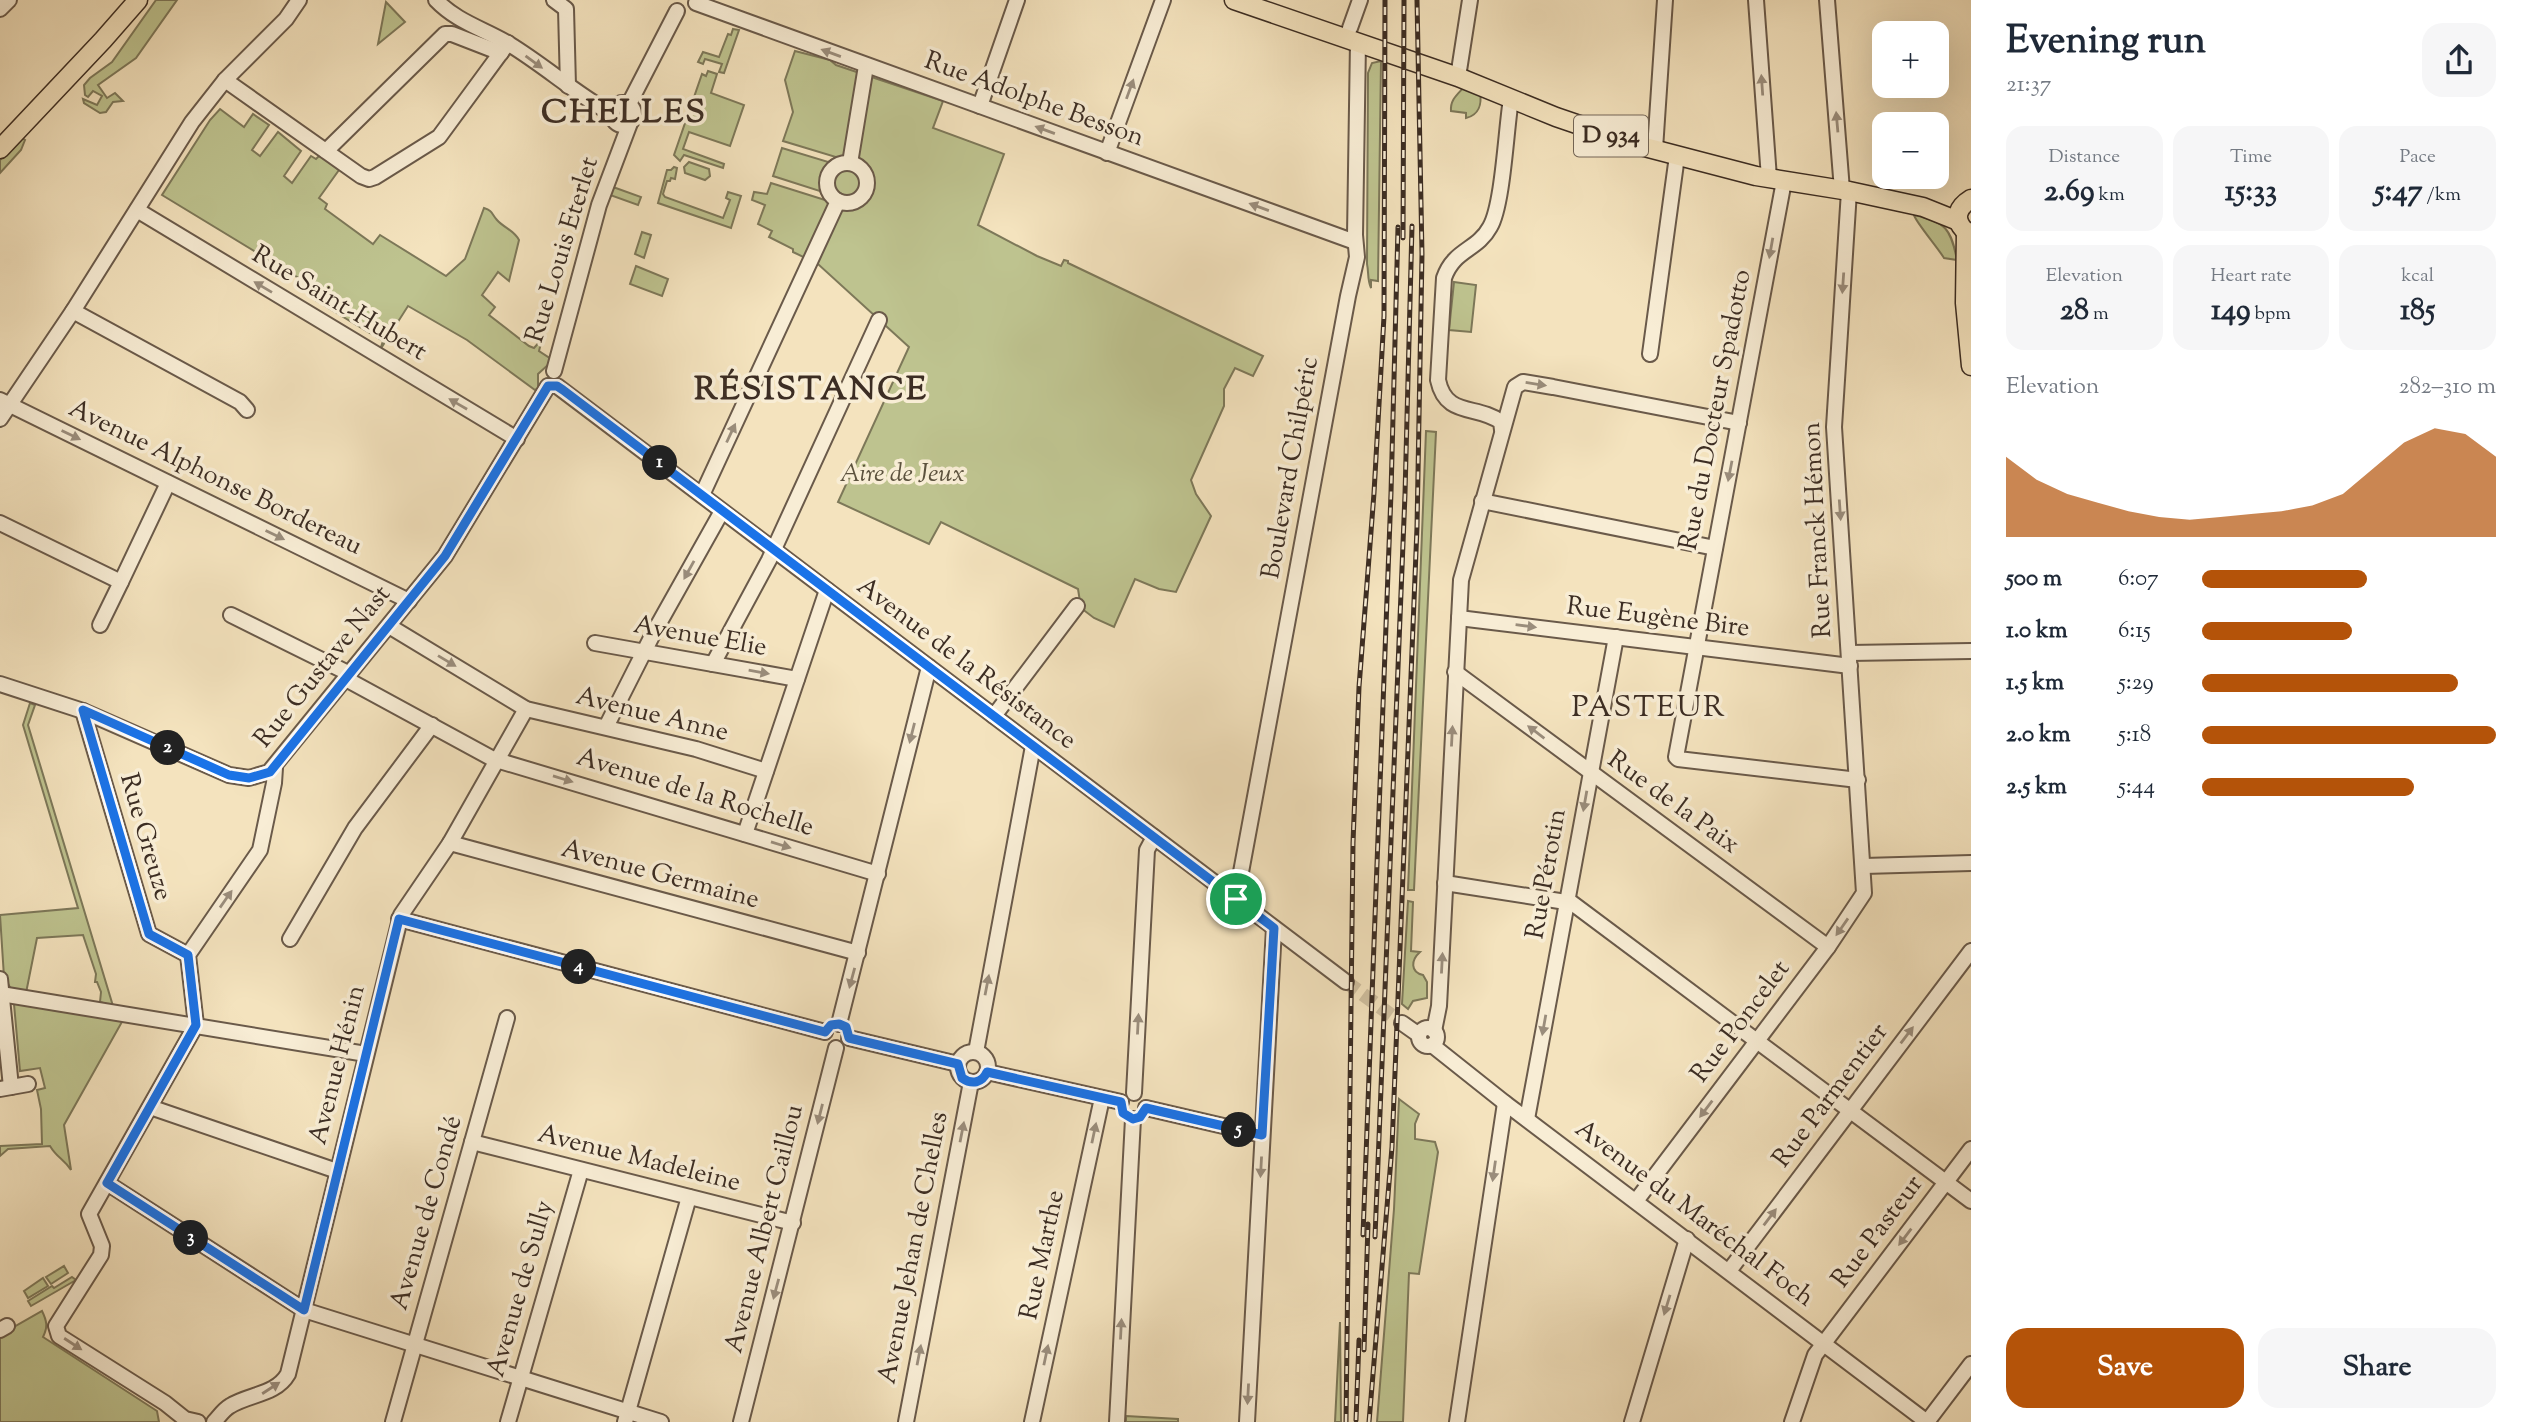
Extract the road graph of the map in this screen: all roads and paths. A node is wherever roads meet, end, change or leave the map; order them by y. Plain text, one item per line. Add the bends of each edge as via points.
1 (9, 0) edge
2 (138, 0) edge
3 (299, 0) edge
4 (436, 0) edge
5 (554, 0) edge
6 (1017, 0) edge
7 (1163, 0) edge
8 (1234, 0) edge
9 (1270, 0) edge
10 (1360, 0) edge
11 (1471, 0) edge
12 (1665, 0) edge
13 (1756, 0) edge
14 (1827, 0) edge
15 (696, 2) edge
16 (674, 6) edge
17 (0, 9) edge
18 (1354, 35) junction
19 (504, 48) junction
20 (866, 66) junction
21 (1458, 77) junction
22 (225, 80) junction
23 (568, 86) junction
24 (1511, 99) junction
25 (979, 106) junction
26 (620, 120) junction
27 (0, 149) edge
28 (1655, 149) junction
29 (326, 151) junction
30 (1107, 153) junction
31 (1677, 156) junction
32 (850, 163) junction
33 (1776, 179) junction
34 (1845, 190) junction
35 (1971, 199) edge
36 (838, 201) junction
37 (137, 210) junction
38 (1965, 228) edge
39 (1355, 242) junction
40 (73, 311) junction
41 (879, 320) dead end
42 (1650, 354) dead end
43 (1971, 366) edge
44 (553, 386) junction
45 (5, 403) edge
46 (247, 410) dead end
47 (0, 419) edge
48 (1739, 423) junction
49 (1502, 430) junction
50 (517, 439) junction
51 (168, 483) junction
52 (702, 495) junction
53 (1482, 501) junction
54 (722, 511) junction
55 (0, 523) edge
56 (1715, 548) junction
57 (774, 550) junction
58 (121, 582) junction
59 (827, 590) junction
60 (409, 601) junction
61 (1077, 606) dead end
62 (230, 615) dead end
63 (1459, 618) junction
64 (100, 625) dead end
65 (389, 626) junction
66 (1616, 637) junction
67 (595, 643) dead end
68 (1696, 648) junction
69 (644, 651) junction
70 (1971, 651) edge
71 (1850, 660) junction
72 (713, 664) junction
73 (929, 667) junction
74 (1455, 672) junction
75 (348, 676) junction
76 (797, 679) junction
77 (0, 684) edge
78 (526, 709) junction
79 (83, 710) junction
80 (994, 716) junction
81 (432, 725) junction
82 (606, 727) junction
83 (1034, 746) junction
84 (497, 760) junction
85 (275, 768) junction
86 (766, 771) junction
87 (1591, 773) junction
88 (1858, 780) junction
89 (745, 834) junction
90 (1154, 837) junction
91 (450, 843) junction
92 (1971, 863) edge
93 (1864, 866) junction
94 (878, 874) junction
95 (1445, 883) junction
96 (1236, 899) junction
97 (1567, 902) junction
98 (399, 919) junction
99 (1274, 928) junction
100 (290, 939) dead end
101 (1828, 947) junction
102 (1971, 950) edge
103 (858, 953) junction
104 (188, 955) junction
105 (1346, 982) tunnel mouth
106 (1, 986) edge
107 (507, 1018) dead end
108 (1402, 1023) tunnel mouth
109 (839, 1024) junction
110 (196, 1025) junction
111 (825, 1032) junction
112 (849, 1038) junction
113 (1433, 1038) junction
114 (1756, 1042) junction
115 (836, 1048) junction
116 (976, 1052) junction
117 (366, 1054) junction
118 (958, 1064) junction
119 (987, 1072) junction
120 (971, 1082) junction
121 (28, 1084) dead end
122 (6, 1088) edge
123 (1134, 1093) junction
124 (1102, 1098) junction
125 (1121, 1102) junction
126 (1505, 1103) junction
127 (150, 1107) junction
128 (1146, 1108) junction
129 (1850, 1112) junction
130 (1133, 1119) junction
131 (1527, 1119) junction
132 (1262, 1135) junction
133 (472, 1142) junction
134 (1971, 1149) edge
135 (581, 1170) junction
136 (337, 1171) junction
137 (107, 1183) junction
138 (1946, 1183) junction
139 (689, 1197) junction
140 (1636, 1201) junction
141 (1971, 1201) edge
142 (793, 1223) junction
143 (1687, 1239) junction
144 (1729, 1272) junction
145 (304, 1310) junction
146 (1824, 1343) junction
147 (415, 1345) junction
148 (1971, 1364) edge
149 (521, 1378) junction
150 (626, 1417) edge
151 (198, 1422) edge
152 (214, 1422) edge
153 (393, 1422) edge
154 (508, 1422) edge
155 (661, 1422) edge
156 (741, 1422) edge
157 (906, 1422) edge
158 (1032, 1422) edge
159 (1116, 1422) edge
160 (1247, 1422) edge
161 (1457, 1422) edge
162 (1632, 1422) edge
163 (1792, 1422) edge
164 (1927, 1422) edge

1 - 17 street
2 - 27 main road
3 - 22 street
4 - 19 street
5 - 23 street via 566,9
6 - 25 street
30 -> 7 street
8 - 18 main road, D 934
9 - 18 main road, D 934
10 - 18 street, Boulevard Chilpéric
11 - 21 street
12 - 28 street
33 -> 13 street, Rue du Docteur Spadotto
34 -> 14 street, Rue Franck Hémon
15 - 16 street via 689,12
20 -> 15 street, Rue Adolphe Besson
16 - 26 street via 629,104 614,107
18 - 21 main road, D 934
18 - 39 street, Boulevard Chilpéric
19 -> 23 street
19 - 29 street via 445,34
19 - 29 street via 439,137 375,177 364,178
20 - 25 street, Rue Adolphe Besson
20 - 32 street
21 - 24 main road, D 934
22 - 29 street
22 - 37 street via 192,122
23 - 26 street
24 - 28 main road, D 934
24 - 49 street via 1495,215 1483,237 1447,267 1444,278 1438,380 1448,401 1495,418
30 -> 25 street, Rue Adolphe Besson
26 - 44 street, Rue Louis Eterlet via 622,144 598,205 554,371 560,382
28 - 31 main road, D 934
39 -> 30 street, Rue Adolphe Besson
31 - 33 main road, D 934
31 - 42 street
32 - 36 street via 839,164 828,177 827,188
32 - 36 street via 864,173 866,189 855,202
33 - 34 main road, D 934
33 -> 48 street, Rue du Docteur Spadotto
34 - 38 main road, D 934 via 1923,206
34 -> 71 street, Rue Franck Hémon via 1834,427
35 - 38 main road via 1960,207
52 -> 36 street
37 - 40 street
50 -> 37 street, Rue Saint-Hubert
38 - 43 main road
39 - 96 street, Boulevard Chilpéric via 1356,262
40 - 45 street
40 - 46 street
41 - 57 street
44 - 50 street, Rue Gustave Nast
44 - 52 street, Avenue de la Résistance
45 - 47 street
45 -> 51 street, Avenue Alphonse Bordereau
49 -> 48 street via 1517,384 1523,382
48 -> 56 street, Rue du Docteur Spadotto
49 - 53 street
50 - 60 street, Rue Gustave Nast via 445,556
51 - 58 street
51 -> 60 street, Avenue Alphonse Bordereau
52 - 54 street, Avenue de la Résistance
53 - 56 street
53 - 63 street via 1461,580
54 - 57 street, Avenue de la Résistance
54 -> 69 street
55 - 58 street
56 - 68 street, Rue du Docteur Spadotto
57 - 59 street, Avenue de la Résistance
57 - 72 street
58 - 64 street
59 - 73 street, Avenue de la Résistance
59 - 76 street
60 - 65 street, Rue Gustave Nast
61 - 80 street
62 - 75 street, Avenue de la Rochelle
63 -> 66 street, Rue Eugène Bire
63 - 74 street
65 - 75 street, Rue Gustave Nast
65 -> 78 street, Avenue Anne
66 - 68 street, Rue Eugène Bire
66 - 87 street, Rue Pérotin
67 - 69 street, Avenue Elie
68 - 71 street, Rue Eugène Bire
68 - 88 street, Rue du Docteur Spadotto via 1677,758
69 - 72 street, Avenue Elie
69 - 82 street
70 - 71 street, Rue Eugène Bire
71 - 88 street, Rue Franck Hémon
72 -> 76 street, Avenue Elie
73 - 80 street, Avenue de la Résistance
73 -> 94 street
87 -> 74 street, Rue de la Paix
95 -> 74 street
75 - 81 street, Avenue de la Rochelle
75 - 85 street, Rue Gustave Nast
76 - 86 street
77 - 79 street, Rue Gustave Nast
78 - 82 street, Avenue Anne
78 - 84 street, Avenue Hénin
79 - 85 street, Rue Gustave Nast via 229,775 256,777
79 - 104 street, Rue Greuze via 149,934
80 - 83 street, Avenue de la Résistance
81 - 84 street, Avenue de la Rochelle
81 - 100 street via 355,828
82 - 86 street, Avenue Anne
83 - 90 street, Avenue de la Résistance
116 -> 83 street
84 -> 89 street, Avenue de la Rochelle
84 - 91 street, Avenue Hénin
104 -> 85 street via 258,853
86 - 89 street
87 -> 97 street, Rue Pérotin
87 - 101 street, Rue de la Paix
88 - 93 street, Rue Franck Hémon
89 -> 94 street, Avenue de la Rochelle
90 - 96 street, Avenue de la Résistance
123 -> 90 street via 1147,850
91 - 98 street, Avenue Hénin
91 - 103 street, Avenue Germaine
92 - 93 street
93 -> 101 street, Rue Poncelet via 1863,898
94 - 103 street
95 - 97 street
113 -> 95 street via 1439,1006
96 - 99 street, Avenue de la Résistance
97 - 114 street
97 -> 131 street, Rue Pérotin
98 - 111 street
98 - 117 street, Avenue Hénin
99 - 105 street, Avenue de la Résistance
99 - 132 street
101 - 114 street, Rue Poncelet
129 -> 102 street, Rue Parmentier
103 -> 109 street
104 - 110 street
106 - 110 street
106 - 122 street
107 - 133 street, Avenue de Condé
108 - 113 street via 1419,1035 1425,1028
109 - 111 street
109 - 112 street via 846,1027
110 - 117 street
110 - 127 street
111 - 115 street via 827,1042
112 - 115 street
112 - 118 street
113 - 126 street, Avenue du Maréchal Foch
114 - 129 street
114 -> 140 street, Rue Poncelet
115 -> 142 street, Avenue Albert Caillou
116 - 118 street via 967,1053
116 - 119 street via 985,1057
117 - 136 street, Avenue Hénin
118 - 120 street via 962,1078
119 - 120 street via 981,1080
119 - 124 street
157 -> 120 street, Avenue Jehan de Chelles
121 - 122 street
123 - 125 street
123 - 128 street via 1145,1099
124 - 125 street
158 -> 124 street, Rue Marthe
125 - 130 street via 1123,1113
126 - 131 street, Avenue du Maréchal Foch
126 -> 161 street
127 - 136 street
127 - 137 street
128 - 130 street
128 - 132 street
129 - 138 street
144 -> 129 street, Rue Parmentier
159 -> 130 street
131 - 140 street, Avenue du Maréchal Foch
132 -> 160 street
133 - 135 street, Avenue Madeleine
133 - 147 street, Avenue de Condé
134 - 138 street, Rue Pasteur
135 - 139 street, Avenue Madeleine
135 - 149 street, Avenue de Sully
136 - 145 street, Avenue Hénin
137 - 145 street
137 -> 151 street via 89,1214 101,1255 56,1326 58,1334 178,1415
138 - 141 street
138 -> 146 street, Rue Pasteur
139 - 142 street, Avenue Madeleine
139 - 150 street
140 - 143 street, Avenue du Maréchal Foch
142 -> 156 street, Avenue Albert Caillou
143 - 144 street, Avenue du Maréchal Foch
143 -> 162 street
144 - 146 street, Avenue du Maréchal Foch
145 - 147 street
152 -> 145 street, Avenue Hénin via 230,1406 262,1395 285,1379
146 - 163 street, Rue Pasteur via 1815,1355
146 - 164 street, Avenue du Maréchal Foch
147 - 149 street
147 - 153 street, Avenue de Condé
148 - 164 street
149 - 150 street
149 - 154 street, Avenue de Sully
150 - 155 street

